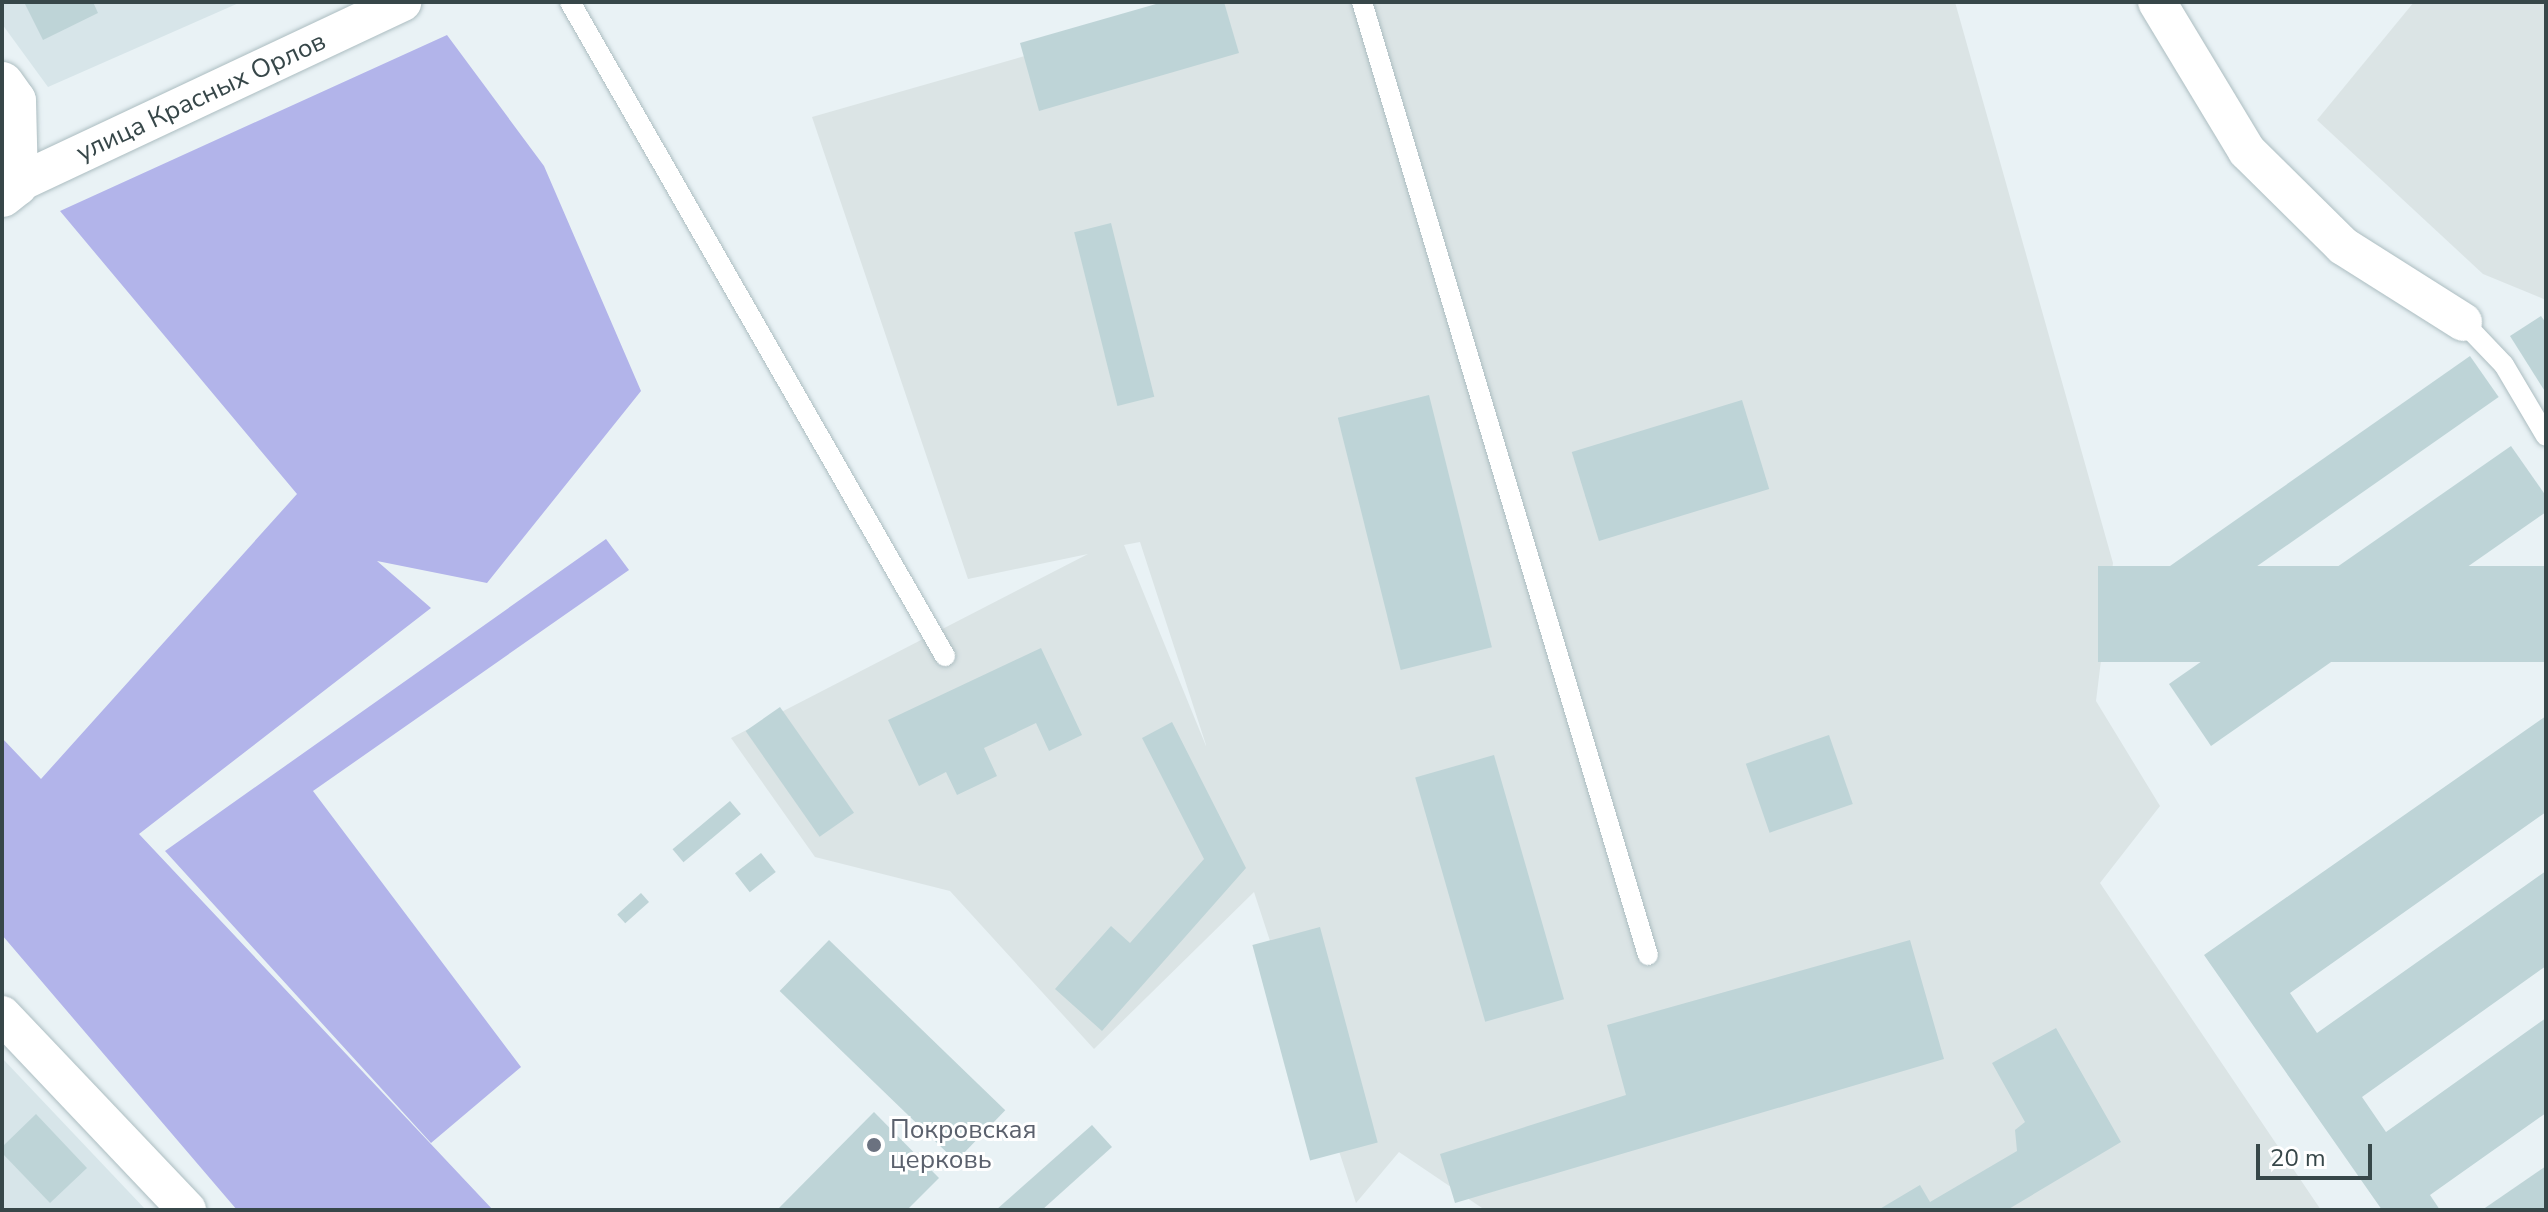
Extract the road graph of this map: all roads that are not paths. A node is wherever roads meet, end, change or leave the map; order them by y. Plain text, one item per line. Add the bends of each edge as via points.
1 (402, 2) edge
2 (570, 2) edge
3 (1362, 2) edge
4 (2157, 2) edge
5 (2, 84) edge
6 (9, 190) edge
7 (2463, 322) joint
8 (2546, 436) edge
9 (945, 656) dead end
10 (1648, 955) dead end
11 (2, 1015) edge
12 (187, 1210) edge

1 - 6 street, улица Красных Орлов
2 - 9 lane
3 - 10 lane via 1448,274
4 - 7 street via 2247,151 2343,246
5 - 6 street via 14,101
7 - 8 lane via 2504,365
11 - 12 street

